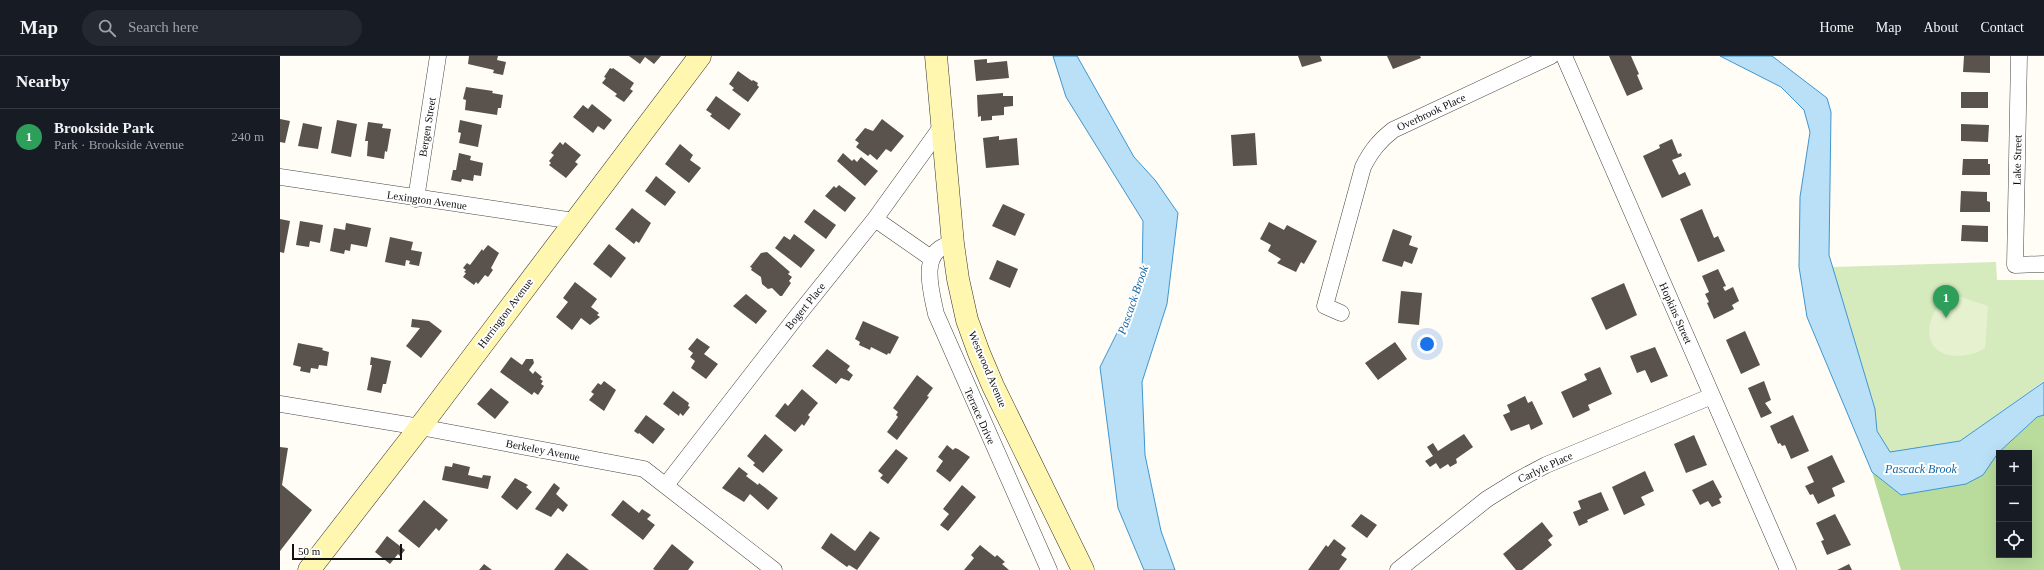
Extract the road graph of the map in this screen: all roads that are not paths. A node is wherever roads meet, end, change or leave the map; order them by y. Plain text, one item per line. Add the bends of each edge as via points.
1 (438, 56) edge
2 (700, 56) edge
3 (936, 56) edge
4 (1551, 56) edge
5 (1564, 56) edge
6 (2018, 56) edge
7 (942, 126) junction
8 (280, 177) edge
9 (416, 199) junction
10 (875, 219) junction
11 (574, 221) junction
12 (953, 244) junction
13 (931, 258) junction
14 (2044, 264) edge
15 (1341, 313) dead end
16 (1712, 396) junction
17 (280, 404) edge
18 (420, 427) junction
19 (666, 485) junction
20 (309, 570) edge
21 (774, 570) edge
22 (1049, 570) edge
23 (1083, 570) edge
24 (1398, 570) edge
25 (1788, 570) edge

1 - 9 street, Bergen Street
2 - 11 street, Harrington Avenue
3 - 7 street, Westwood Avenue
4 - 15 street, Overbrook Place via 1393,130 1380,140 1363,167 1325,306
5 - 16 street, Hopkins Street
6 - 14 street, Lake Street via 2016,265
7 - 10 street, Bogert Place
7 - 12 street, Westwood Avenue
8 - 9 street, Lexington Avenue
9 - 11 street, Lexington Avenue
10 - 13 street
10 - 19 street, Bogert Place
11 - 18 street, Harrington Avenue
12 - 13 street via 944,245 936,250
12 - 23 street, Westwood Avenue via 958,279 979,354
13 - 22 street, Terrace Drive via 931,291 936,314
16 - 24 street, Carlyle Place via 1516,480 1486,499
16 - 25 street, Hopkins Street
17 - 18 street, Berkeley Avenue
18 - 19 street, Berkeley Avenue via 644,469
18 - 20 street, Harrington Avenue
19 - 21 street, Berkeley Avenue

